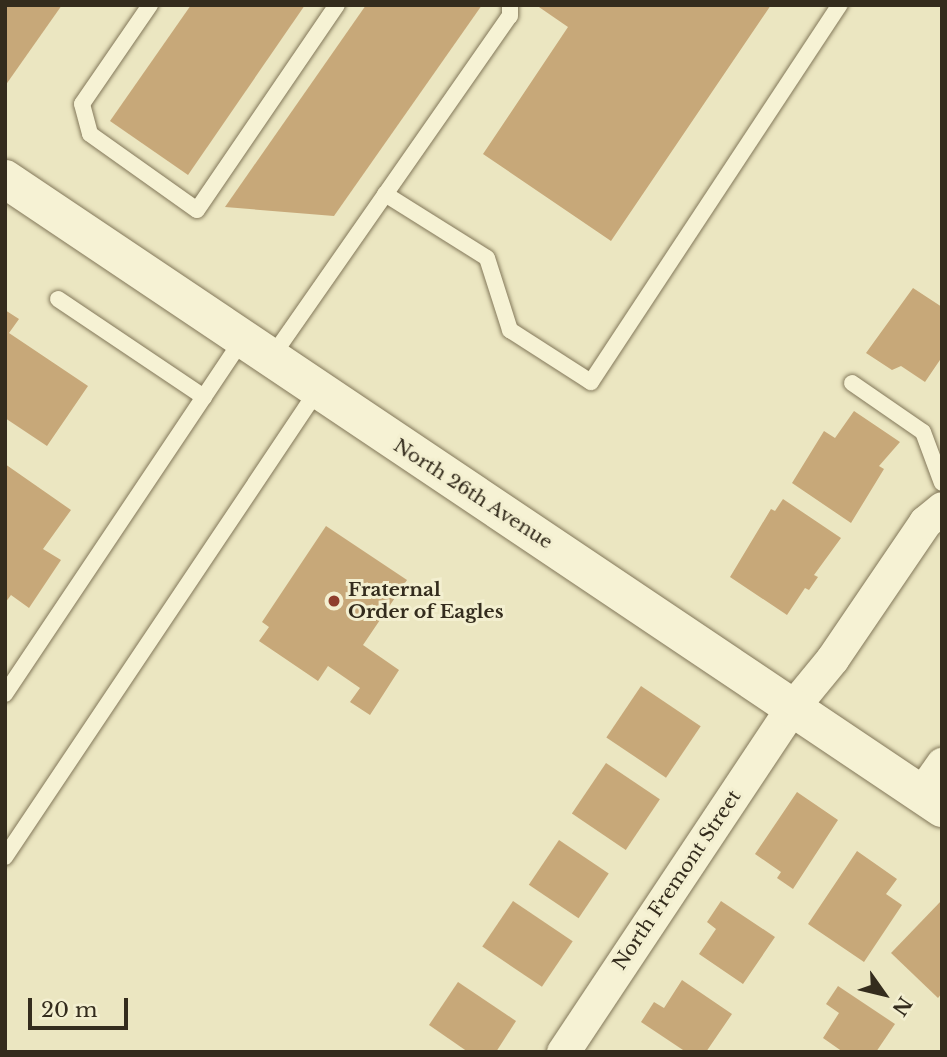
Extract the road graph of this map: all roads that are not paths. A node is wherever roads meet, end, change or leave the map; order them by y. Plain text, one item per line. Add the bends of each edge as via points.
1 (150, 5) edge
2 (337, 5) edge
3 (510, 5) edge
4 (841, 5) edge
5 (5, 179) edge
6 (385, 194) junction
7 (58, 299) dead end
8 (256, 349) junction
9 (852, 383) dead end
10 (317, 391) junction
11 (204, 397) junction
12 (942, 483) edge
13 (942, 508) edge
14 (5, 694) edge
15 (791, 709) junction
16 (935, 789) edge
17 (5, 857) edge
18 (563, 1052) edge

1 - 2 lane via 82,104 90,134 197,210
3 - 6 lane via 510,16
4 - 6 lane via 591,382 510,330 487,258
5 - 8 street, North 26th Avenue
6 - 8 lane
7 - 11 lane
8 - 10 street, North 26th Avenue
8 - 11 lane
9 - 12 lane via 923,432
10 - 15 street, North 26th Avenue
10 - 17 lane
11 - 14 lane
13 - 15 street, North Fremont Street via 925,522 832,659
15 - 16 street, North 26th Avenue
15 - 18 street, North Fremont Street

